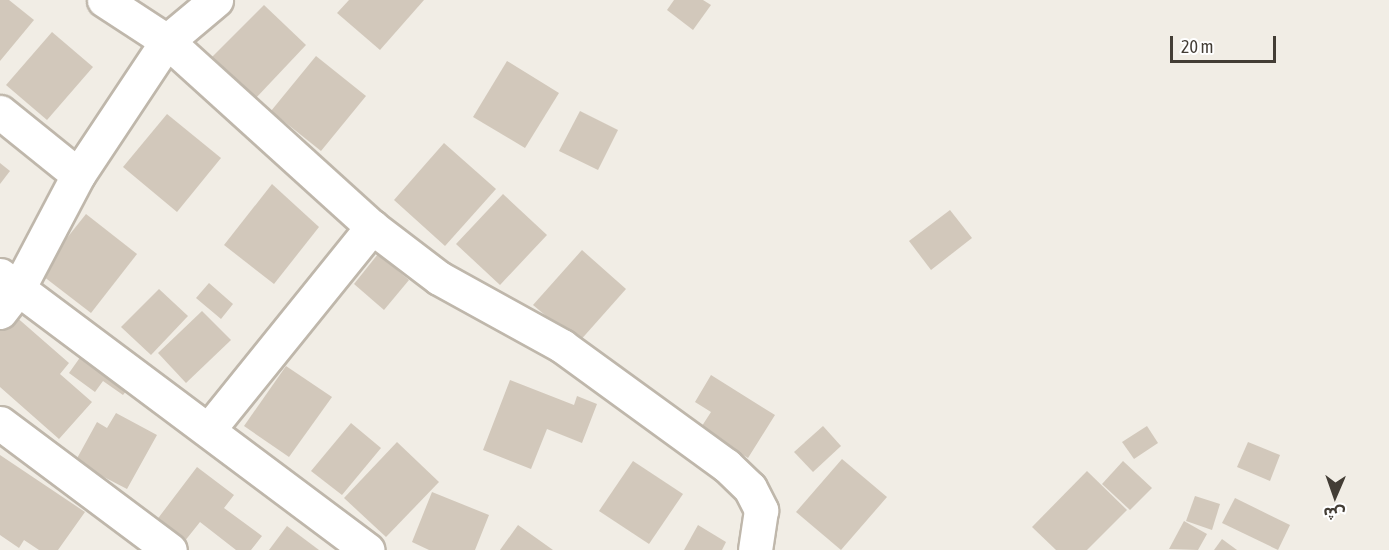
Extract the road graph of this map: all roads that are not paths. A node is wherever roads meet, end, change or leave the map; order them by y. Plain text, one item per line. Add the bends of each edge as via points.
1 (104, 0) edge
2 (216, 0) edge
3 (167, 41) junction
4 (0, 112) edge
5 (78, 175) junction
6 (372, 227) junction
7 (6, 292) edge
8 (0, 423) edge
9 (209, 429) junction
10 (170, 550) edge
11 (368, 550) edge
12 (755, 550) edge

1 - 3 street
2 - 3 street
3 - 5 street
3 - 6 street
4 - 5 street
5 - 7 street
6 - 9 street
6 - 12 street via 492,312 562,346 726,465 750,488 761,510
7 - 9 street
8 - 10 street
9 - 11 street

